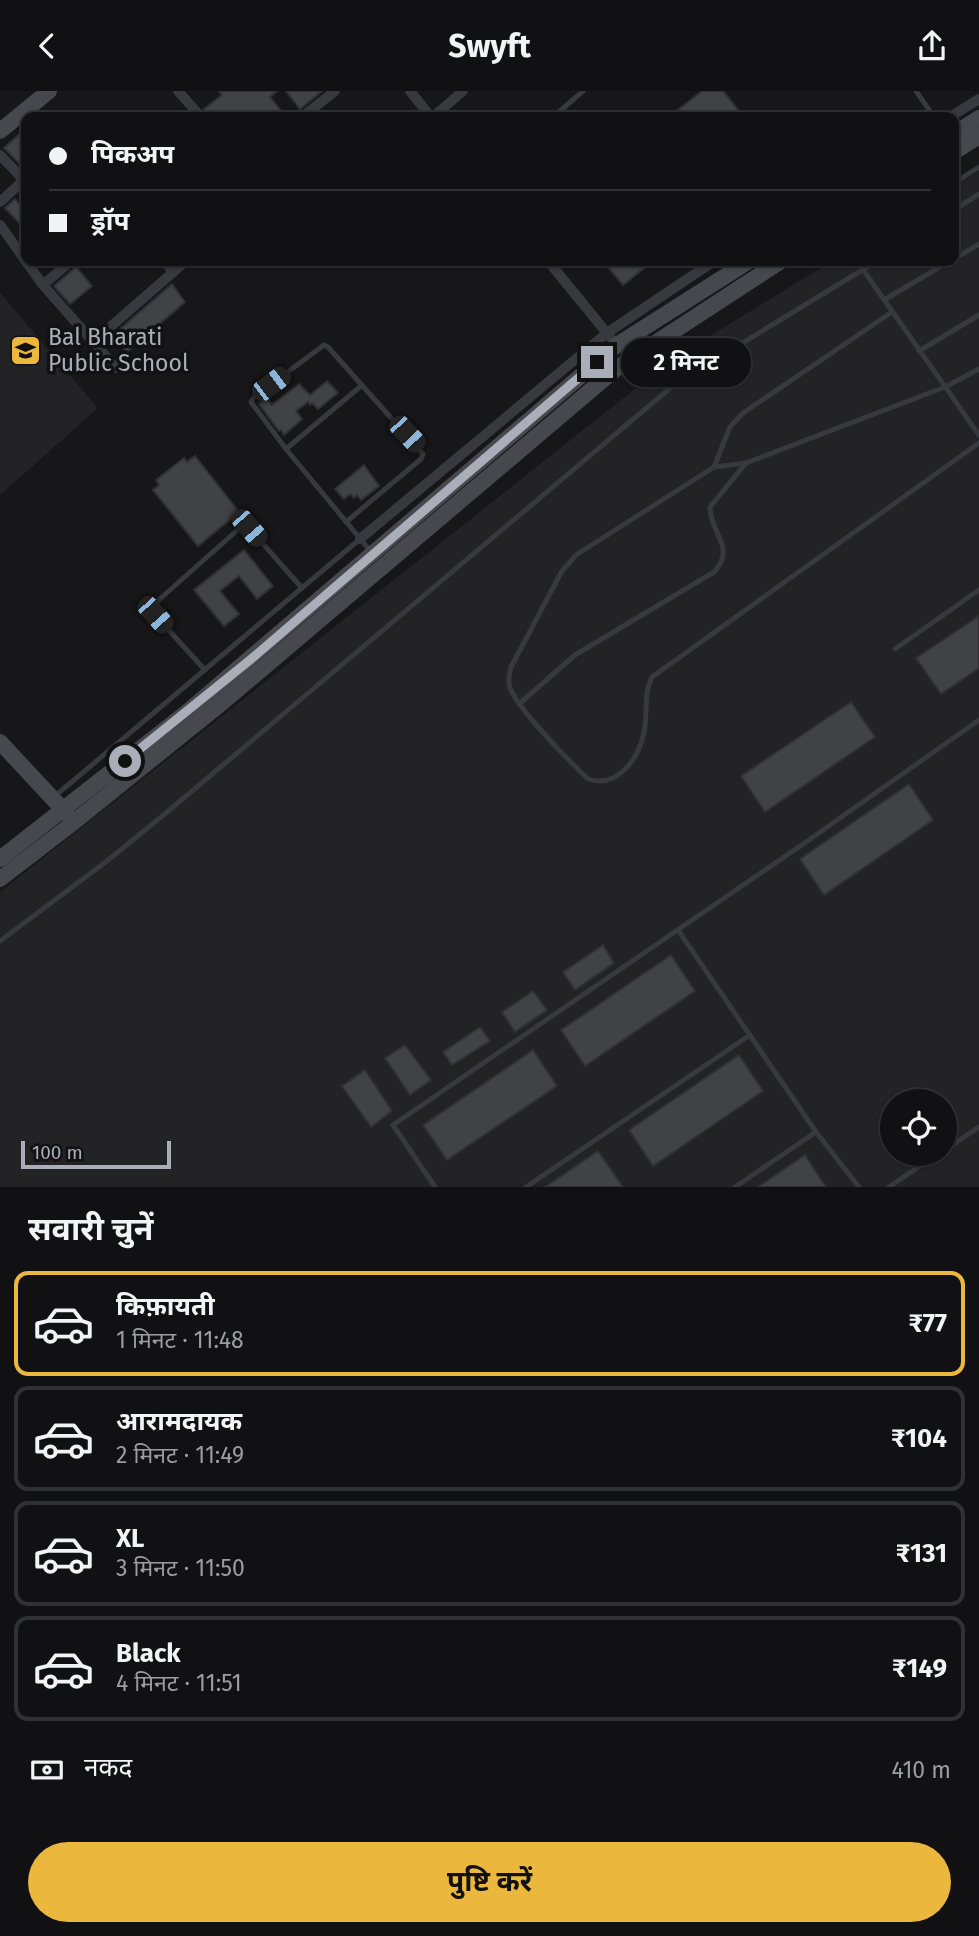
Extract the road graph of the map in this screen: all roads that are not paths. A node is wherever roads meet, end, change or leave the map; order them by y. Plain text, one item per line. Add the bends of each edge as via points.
1 (49, 91) edge
2 (178, 91) edge
3 (335, 91) edge
4 (410, 91) edge
5 (463, 91) edge
6 (583, 91) edge
7 (916, 91) edge
8 (979, 99) edge
9 (23, 112) edge
10 (197, 112) edge
11 (308, 112) edge
12 (428, 112) edge
13 (438, 112) edge
14 (559, 112) edge
15 (931, 112) edge
16 (958, 112) edge
17 (21, 114) edge
18 (979, 118) edge
19 (0, 131) edge
20 (959, 131) edge
21 (979, 136) edge
22 (959, 149) edge
23 (0, 155) edge
24 (979, 167) edge
25 (21, 175) edge
26 (959, 180) edge
27 (21, 183) edge
28 (979, 194) edge
29 (0, 202) edge
30 (959, 207) edge
31 (0, 225) edge
32 (979, 244) edge
33 (21, 254) edge
34 (959, 256) edge
35 (29, 266) edge
36 (65, 266) edge
37 (168, 266) edge
38 (180, 266) edge
39 (552, 266) edge
40 (707, 266) edge
41 (740, 266) edge
42 (773, 266) edge
43 (860, 266) edge
44 (869, 266) edge
45 (942, 266) edge
46 (863, 270) junction
47 (173, 272) junction
48 (43, 285) junction
49 (884, 300) junction
50 (892, 312) junction
51 (979, 315) edge
52 (612, 339) junction
53 (93, 342) junction
54 (919, 351) junction
55 (116, 368) dead end
56 (979, 369) edge
57 (361, 386) junction
58 (945, 387) junction
59 (979, 435) edge
60 (979, 443) edge
61 (286, 449) junction
62 (746, 463) junction
63 (715, 467) junction
64 (346, 522) junction
65 (360, 539) junction
66 (374, 555) junction
67 (302, 588) junction
68 (979, 590) edge
69 (895, 649) dead end
70 (205, 670) junction
71 (519, 704) junction
72 (979, 720) edge
73 (0, 742) edge
74 (0, 754) edge
75 (55, 806) junction
76 (72, 824) junction
77 (0, 859) edge
78 (0, 879) edge
79 (678, 930) junction
80 (0, 941) edge
81 (750, 1035) junction
82 (979, 1127) edge
83 (816, 1132) junction
84 (957, 1142) edge
85 (920, 1166) edge
86 (435, 1187) edge
87 (526, 1187) edge
88 (735, 1187) edge
89 (859, 1187) edge
90 (889, 1187) edge

1 - 9 main road
2 - 10 street
3 - 11 street
4 - 12 street
5 - 13 street
6 - 14 lane
7 - 15 lane
8 - 16 street
17 - 19 main road
18 - 20 main road
21 - 22 main road
23 - 25 street
24 - 26 lane
27 - 29 street
28 - 30 lane
31 - 33 street
32 - 34 lane
35 - 48 street
36 - 48 street
37 - 47 street
38 - 47 street
39 - 52 street
40 - 52 street
41 - 52 main road
42 - 76 main road via 617,368
43 - 46 lane
44 - 46 lane
45 - 49 lane
46 - 49 lane
46 - 80 lane via 675,384 166,813
47 - 53 street
48 - 53 street
49 - 50 lane
50 - 54 lane
50 - 63 lane via 743,413 730,427
51 - 54 lane
52 - 65 street
52 - 66 main road
53 - 55 street
54 - 58 lane
56 - 58 lane
57 - 61 lane
57 - 61 lane via 324,345 254,397 251,405
57 - 64 lane via 422,450 423,457
58 - 59 lane
58 - 62 lane
60 - 71 lane via 652,677 645,731 629,766 619,775 598,783 588,779
61 - 64 lane
62 - 63 lane
62 - 71 lane via 710,507 725,553 722,564 575,655
63 - 71 lane via 576,555 562,571 511,667 510,687
64 - 65 lane
65 - 66 lane
65 - 67 lane
66 - 75 main road via 187,712
67 - 70 lane
67 - 70 lane via 249,528 242,526 152,606
68 - 69 lane
70 - 75 lane
72 - 79 lane
73 - 75 main road
74 - 75 main road
75 - 76 main road
75 - 77 main road
76 - 78 main road
79 - 81 lane
79 - 86 lane via 393,1125
81 - 83 lane
81 - 87 lane
82 - 84 lane
83 - 88 lane
83 - 89 lane
85 - 90 lane

